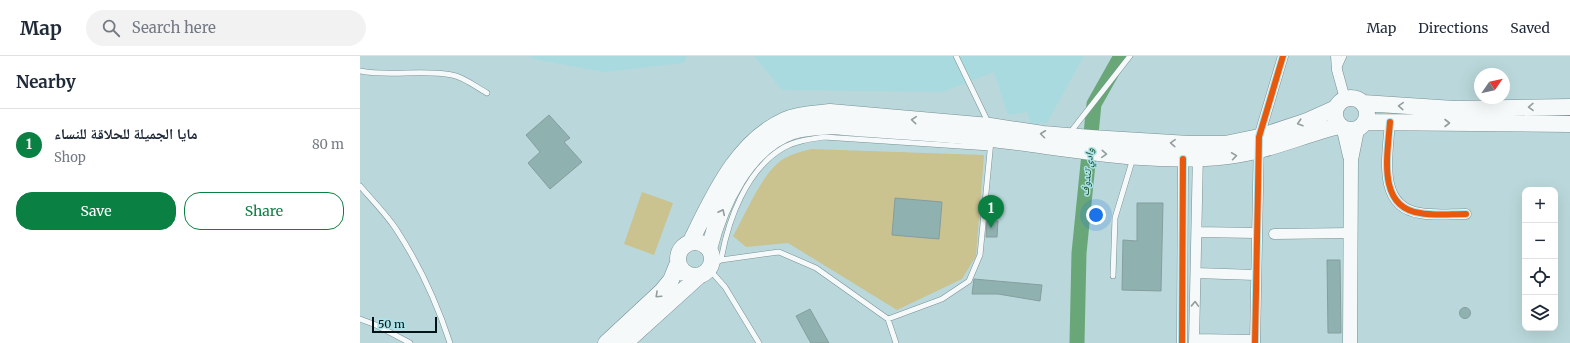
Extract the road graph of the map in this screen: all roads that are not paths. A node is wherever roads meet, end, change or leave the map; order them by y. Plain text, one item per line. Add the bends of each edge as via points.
1 (956, 56) edge
2 (1130, 56) edge
3 (1283, 56) edge
4 (1336, 56) edge
5 (1344, 56) edge
6 (1337, 70) junction
7 (360, 71) edge
8 (487, 93) dead end
9 (1340, 103) junction
10 (1363, 103) junction
11 (1570, 107) edge
12 (1390, 122) junction
13 (1570, 124) edge
14 (1351, 127) junction
15 (1067, 136) junction
16 (991, 138) junction
17 (1258, 144) junction
18 (1193, 154) junction
19 (1134, 156) junction
20 (360, 186) edge
21 (1466, 214) dead end
22 (1197, 232) junction
23 (1256, 233) junction
24 (1274, 234) dead end
25 (1351, 234) junction
26 (690, 243) junction
27 (709, 249) junction
28 (678, 263) junction
29 (710, 268) junction
30 (1196, 273) junction
31 (1255, 275) junction
32 (1113, 276) dead end
33 (888, 319) junction
34 (360, 320) edge
35 (1194, 341) edge
36 (1255, 342) edge
37 (410, 343) edge
38 (450, 343) edge
39 (606, 343) edge
40 (625, 343) edge
41 (759, 343) edge
42 (896, 343) edge
43 (1182, 343) edge
44 (1350, 343) edge

1 - 16 lane
2 - 15 lane
3 - 17 street
4 - 6 street
5 - 6 lane
6 - 9 street
7 - 8 lane via 382,74 453,75
9 - 10 main road via 1351,98
9 - 14 main road via 1334,114
9 -> 17 main road
11 -> 10 main road via 1454,109
10 - 14 main road via 1367,109
12 -> 13 main road
12 - 14 main road
12 - 21 street via 1387,175 1388,185 1397,201 1419,213
14 - 17 main road
14 - 25 main road
15 -> 16 main road
18 -> 15 main road
16 -> 19 main road
16 -> 26 main road via 830,112 786,120 763,134 742,152
27 -> 16 main road via 714,227 751,160 772,143 793,132 811,127 833,126
16 - 29 lane via 824,137 805,139 783,148 767,160 750,182
16 - 33 lane via 980,255 968,281 942,299
17 - 18 main road
17 - 23 street
18 - 19 main road
18 - 22 street
18 - 43 street
19 - 32 lane via 1115,218
20 - 38 lane via 395,228 420,269
22 - 23 street
22 - 30 street
23 - 31 street
24 - 25 street
25 - 44 main road
26 - 27 main road via 701,243
26 - 28 main road via 682,248
27 - 29 main road
28 - 29 main road via 684,272 694,276
28 -> 39 main road via 671,280 662,291
29 - 33 lane via 779,252 816,268
29 - 40 main road
29 - 41 lane via 725,287
30 - 31 street
35 -> 30 street
31 - 36 street
33 - 42 lane
34 - 37 lane via 376,324
35 - 36 street

